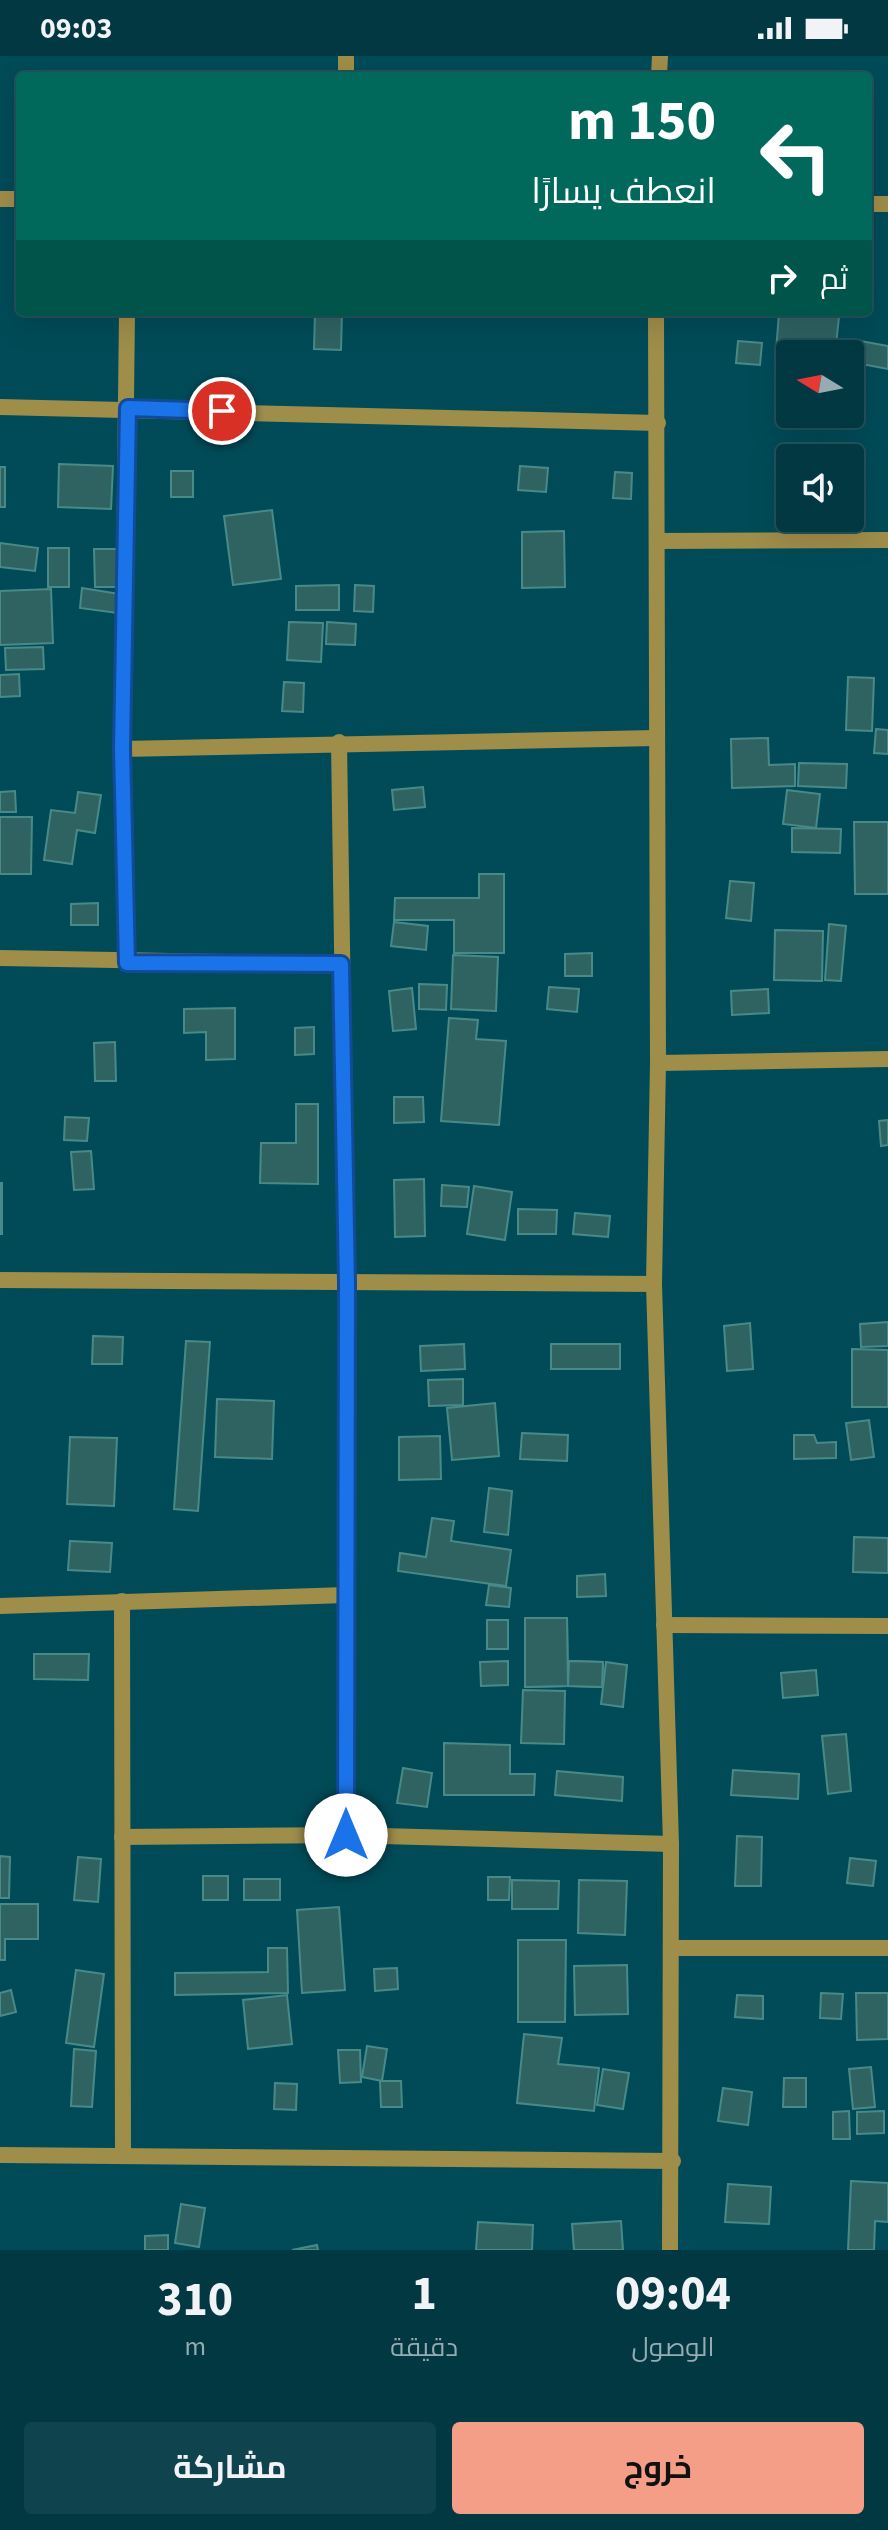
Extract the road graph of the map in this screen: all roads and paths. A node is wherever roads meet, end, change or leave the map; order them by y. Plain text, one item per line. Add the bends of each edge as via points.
1 (127, 316) edge
2 (656, 316) edge
3 (0, 407) edge
4 (128, 408) junction
5 (658, 423) junction
6 (888, 540) edge
7 (659, 541) junction
8 (656, 738) junction
9 (339, 742) junction
10 (122, 749) junction
11 (0, 958) edge
12 (127, 963) junction
13 (341, 964) junction
14 (888, 1059) edge
15 (658, 1063) junction
16 (0, 1280) edge
17 (347, 1283) junction
18 (654, 1284) junction
19 (346, 1595) junction
20 (122, 1601) junction
21 (0, 1606) edge
22 (664, 1625) junction
23 (888, 1626) edge
24 (346, 1835) junction
25 (122, 1837) junction
26 (671, 1844) junction
27 (672, 1948) junction
28 (888, 1948) edge
29 (123, 2154) junction
30 (0, 2155) edge
31 (673, 2161) junction
32 (670, 2250) edge

1 - 4 street
2 - 5 street
3 - 4 street
4 - 5 street
4 - 10 street
5 - 7 street
6 - 7 street
7 - 8 street
8 - 9 street
8 - 15 street
9 - 10 street
9 - 13 street
10 - 12 street
11 - 12 street
12 - 13 street
13 - 17 street
14 - 15 street
15 - 18 street
16 - 17 street
17 - 18 street
17 - 19 street
18 - 22 street
19 - 20 street
19 - 24 street
20 - 21 street
20 - 25 street
22 - 23 street
22 - 26 street
24 - 25 street
24 - 26 street
25 - 29 street
26 - 27 street
27 - 28 street
27 - 31 street
29 - 30 street
29 - 31 street
31 - 32 street

